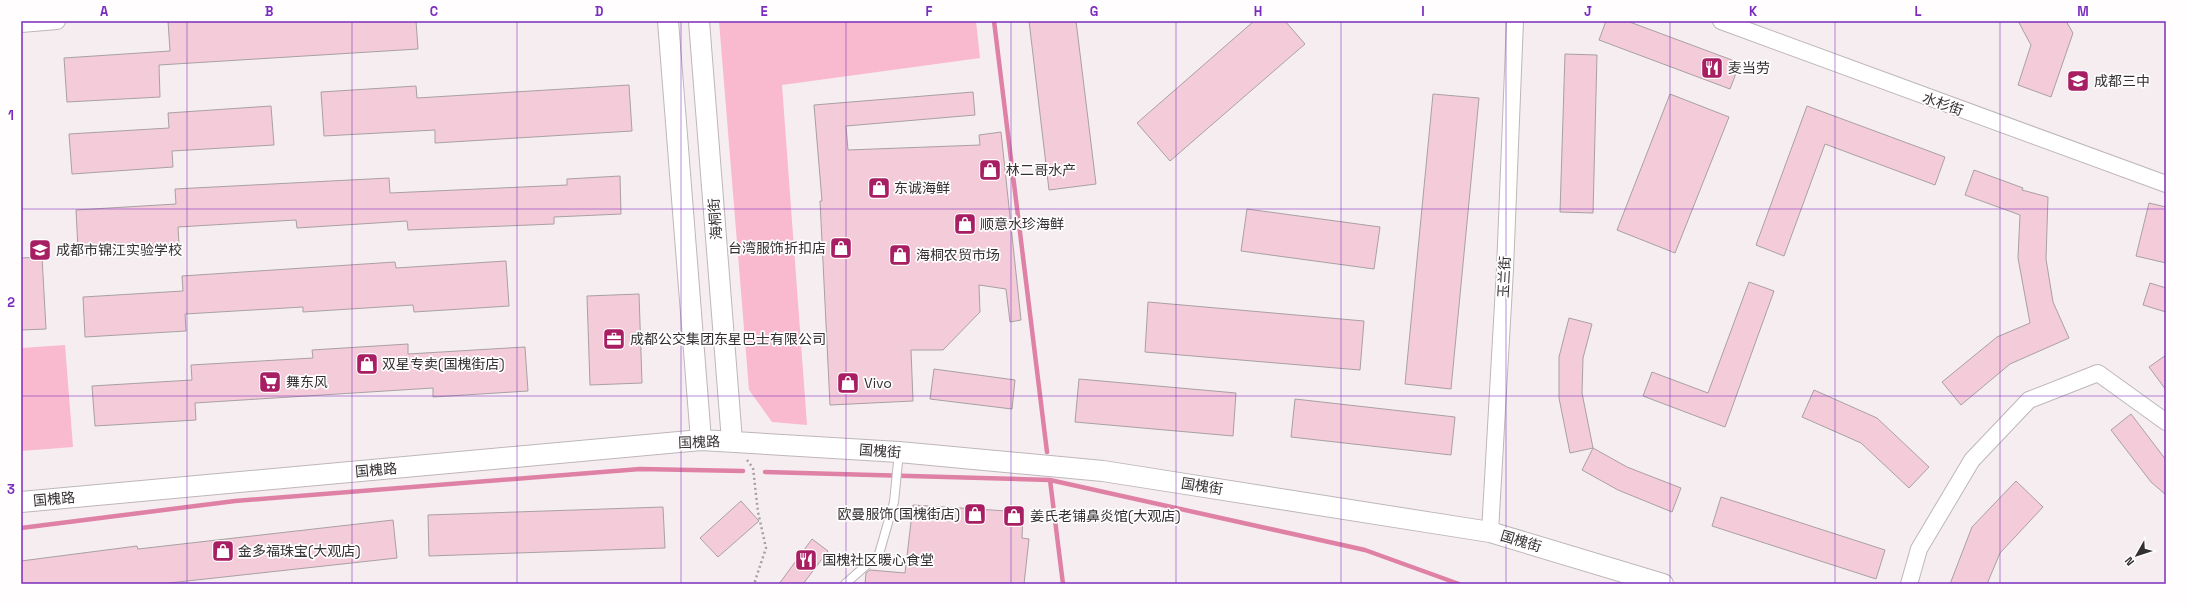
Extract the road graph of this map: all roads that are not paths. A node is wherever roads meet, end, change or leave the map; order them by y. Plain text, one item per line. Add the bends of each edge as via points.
1 (56, 21) edge
2 (668, 21) edge
3 (699, 21) edge
4 (1515, 21) edge
5 (1721, 21) edge
6 (21, 24) edge
7 (2166, 184) edge
8 (2166, 422) edge
9 (701, 440) junction
10 (732, 441) junction
11 (898, 461) junction
12 (21, 502) edge
13 (1490, 532) junction
14 (845, 584) edge
15 (1663, 584) edge
16 (1908, 584) edge

1 - 6 street
2 - 9 street
3 - 10 street, 海桐街
4 - 13 street, 玉兰街
5 - 7 street, 水杉街
8 - 16 street via 2098,373 2029,400 1972,460 1919,549
9 - 10 street, 国槐路
9 - 12 street, 国槐路
10 - 11 street, 国槐街
11 - 13 street, 国槐街 via 1103,471
11 - 14 lane via 894,502 879,554
13 - 15 street, 国槐街

